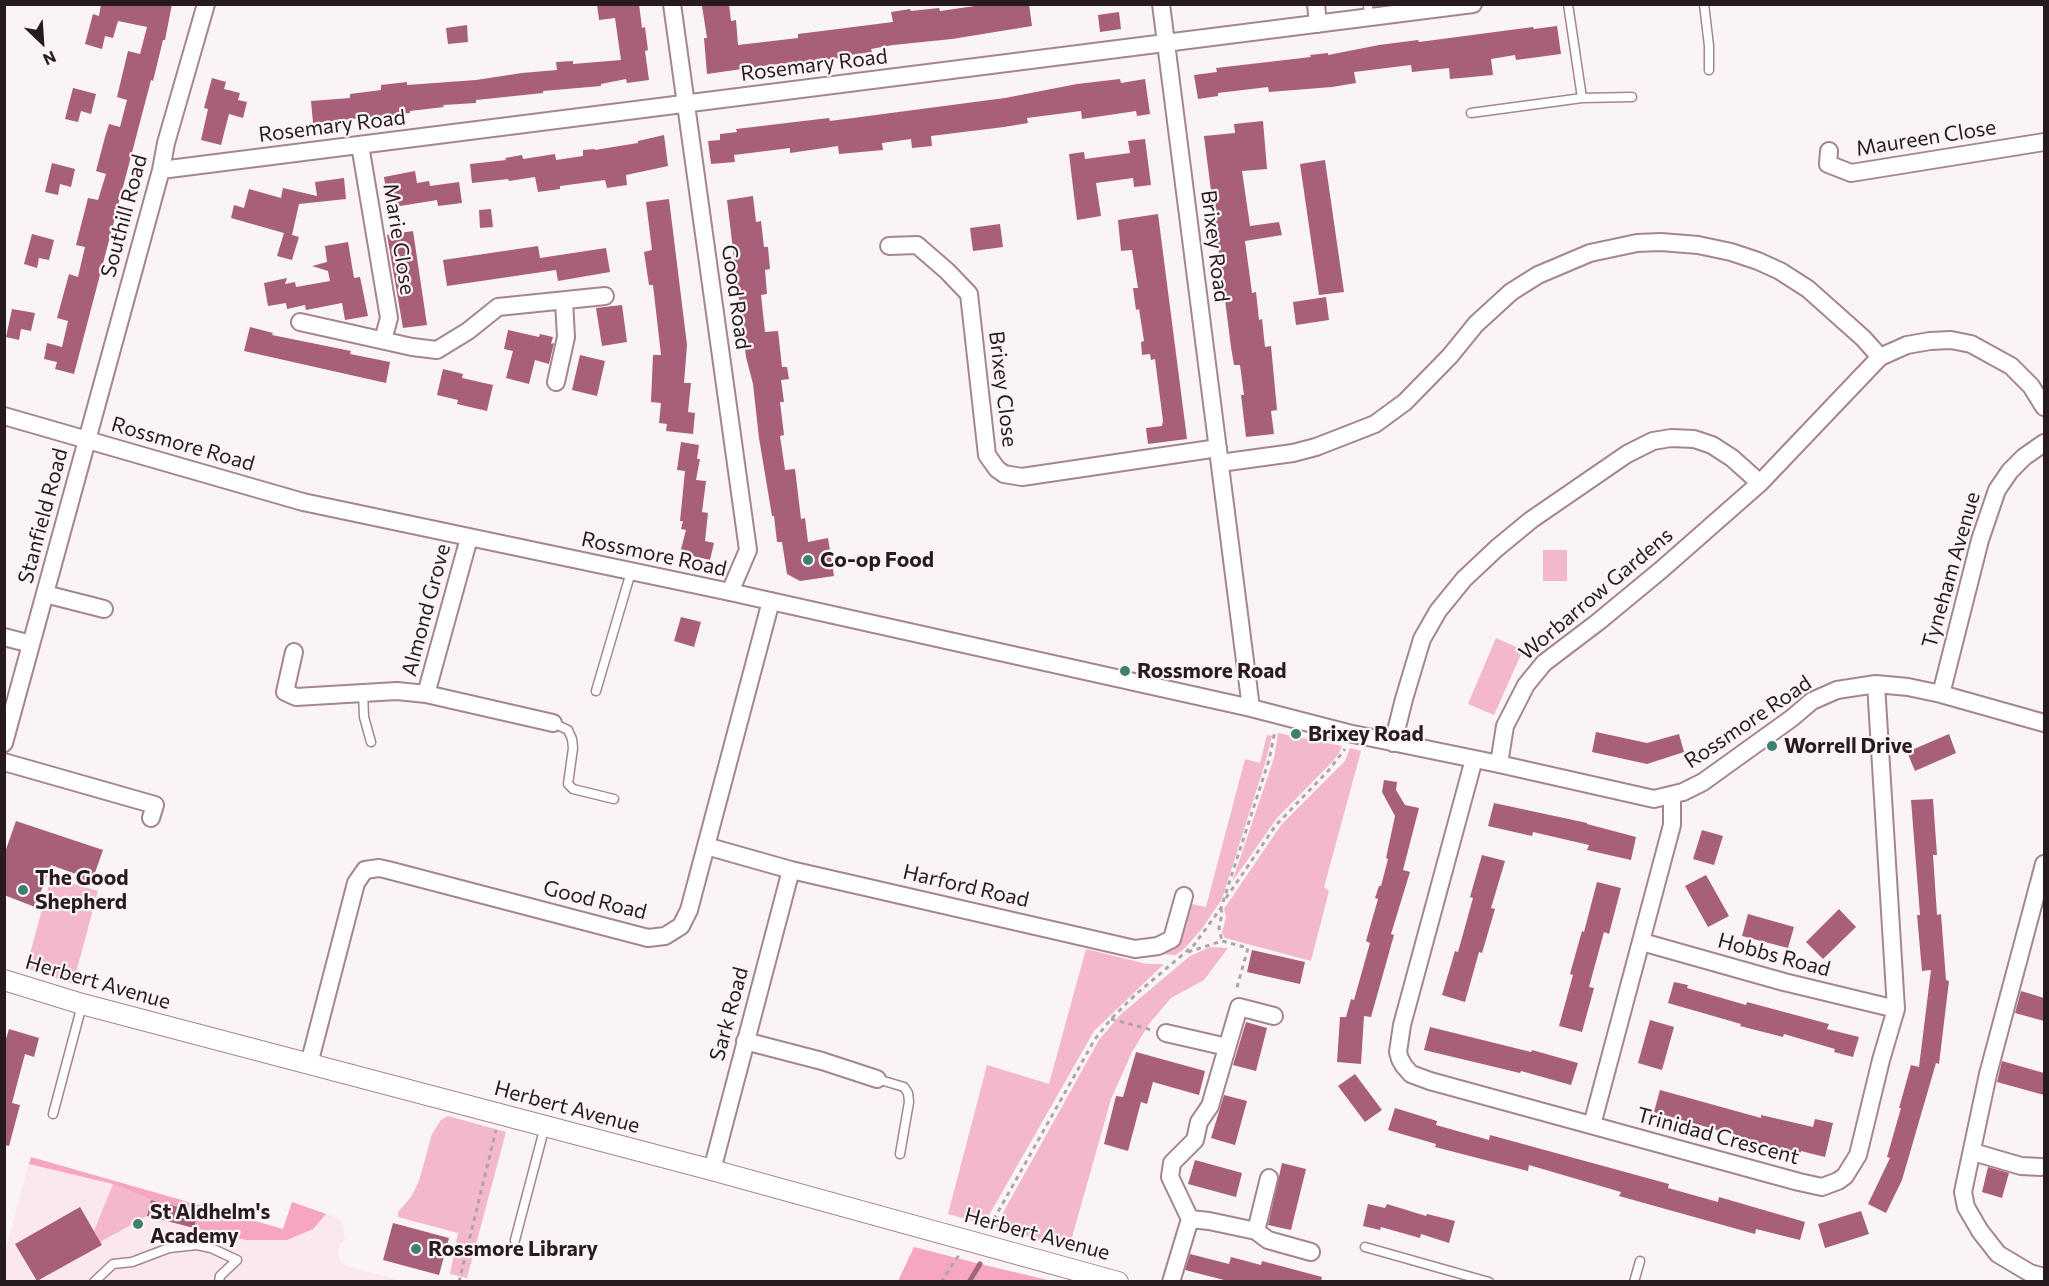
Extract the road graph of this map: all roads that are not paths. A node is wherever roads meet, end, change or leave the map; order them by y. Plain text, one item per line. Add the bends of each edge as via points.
1 (206, 4) edge
2 (672, 4) edge
3 (1161, 4) edge
4 (1316, 4) edge
5 (1473, 4) edge
6 (1569, 4) edge
7 (1704, 4) edge
8 (1369, 11) edge
9 (1318, 24) junction
10 (1166, 43) junction
11 (1709, 70) dead end
12 (1632, 97) dead end
13 (1582, 98) junction
14 (687, 104) junction
15 (1471, 113) dead end
16 (2044, 142) edge
17 (360, 145) junction
18 (1829, 151) dead end
19 (161, 170) junction
20 (889, 246) dead end
21 (605, 296) dead end
22 (564, 301) junction
23 (300, 322) dead end
24 (383, 340) junction
25 (1880, 357) junction
26 (556, 382) dead end
27 (2044, 407) edge
28 (4, 416) edge
29 (86, 439) junction
30 (2044, 443) edge
31 (1219, 456) junction
32 (1760, 483) junction
33 (469, 538) junction
34 (631, 572) junction
35 (730, 592) junction
36 (45, 594) junction
37 (771, 602) junction
38 (104, 609) dead end
39 (4, 637) edge
40 (31, 644) junction
41 (294, 652) dead end
42 (1876, 684) junction
43 (596, 691) dead end
44 (363, 692) junction
45 (426, 694) junction
46 (1941, 694) junction
47 (1251, 708) junction
48 (553, 723) joint
49 (2044, 723) edge
50 (4, 742) edge
51 (371, 742) dead end
52 (1393, 743) junction
53 (1474, 759) junction
54 (4, 762) edge
55 (1498, 764) junction
56 (1672, 796) junction
57 (614, 799) dead end
58 (151, 818) dead end
59 (706, 846) junction
60 (2044, 864) edge
61 (791, 870) junction
62 (1184, 896) dead end
63 (2040, 901) edge
64 (1642, 942) junction
65 (4, 980) edge
66 (82, 1004) junction
67 (1896, 1009) junction
68 (1274, 1016) dead end
69 (1166, 1033) road end
70 (745, 1041) junction
71 (1227, 1047) junction
72 (309, 1064) junction
73 (877, 1079) joint
74 (53, 1114) dead end
75 (1592, 1125) junction
76 (545, 1126) junction
77 (1973, 1152) junction
78 (900, 1154) dead end
79 (2041, 1167) dead end
80 (712, 1170) junction
81 (1269, 1178) dead end
82 (1190, 1219) junction
83 (1256, 1232) junction
84 (515, 1240) dead end
85 (1365, 1247) dead end
86 (1311, 1252) dead end
87 (1640, 1261) dead end
88 (1455, 1272) junction
89 (1083, 1277) edge
90 (2044, 1277) edge
91 (94, 1281) edge
92 (219, 1281) edge
93 (1118, 1281) edge
94 (1171, 1281) edge
95 (1452, 1281) edge
96 (1489, 1281) edge
97 (1634, 1281) edge

1 - 19 street, Southill Road
2 - 14 street, Good Road
3 - 10 street, Brixey Road
4 - 9 street
5 - 8 street, Rosemary Road
6 - 13 lane
7 - 11 lane
8 - 9 street, Rosemary Road
9 - 10 street, Rosemary Road
10 - 14 street, Rosemary Road
10 - 31 street, Brixey Road
12 - 13 lane
13 - 15 lane
14 - 17 street, Rosemary Road
14 - 35 street, Good Road via 748,550
16 - 18 street, Maureen Close via 1851,173 1828,164
17 - 19 street, Rosemary Road
17 - 24 street, Marie Close via 389,318
19 - 29 street, Southill Road
20 - 31 street, Brixey Close via 917,245 969,294 987,455 996,470 1022,477
21 - 22 street
22 - 24 street via 498,307 437,350
22 - 26 street via 566,337
23 - 24 street
25 - 27 street via 1907,345 1930,341 1971,344 2011,366 2031,386
25 - 31 street, Brixey Close via 1808,289 1780,271 1731,252 1698,245 1636,243 1590,253 1538,275 1511,292 1405,402 1375,424 1293,453
25 - 32 street, Worbarrow Gardens
28 - 29 street, Rossmore Road
29 - 33 street, Rossmore Road via 303,502
29 - 36 street, Stanfield Road
30 - 46 street, Tyneham Avenue via 2010,471 1997,490 1980,540
31 - 47 street, Brixey Road
32 - 52 street via 1712,445 1671,438 1653,441 1627,454 1531,520 1464,579 1438,610 1422,639
32 - 55 street, Worbarrow Gardens via 1661,570 1544,663 1512,710
33 - 34 street, Rossmore Road
33 - 45 street, Almond Grove
34 - 35 street, Rossmore Road
34 - 43 lane
35 - 37 street, Rossmore Road
36 - 38 street
36 - 40 street, Stanfield Road
37 - 47 street, Rossmore Road
37 - 59 street, Good Road
39 - 40 street
40 - 50 street, Stanfield Road
41 - 44 street, Almond Grove via 285,692 296,698
42 - 46 street, Rossmore Road
42 - 56 street, Rossmore Road via 1837,690 1812,701 1703,782
42 - 67 street, Trinidad Crescent
44 - 45 street, Almond Grove
44 - 51 lane
45 - 48 street, Almond Grove
46 - 49 street, Rossmore Road
47 - 52 street, Rossmore Road
48 - 57 lane via 568,730 573,739 568,784 573,789
52 - 53 street, Rossmore Road
53 - 55 street, Rossmore Road
53 - 75 street, Trinidad Crescent via 1402,1025 1400,1059 1412,1074 1430,1081
54 - 58 street via 155,805
55 - 56 street, Rossmore Road via 1654,799
56 - 64 street via 1672,825
59 - 61 street, Harford Road
59 - 72 street, Good Road via 685,920 675,931 657,937 640,936 380,868 365,870 356,883
60 - 63 street
61 - 62 street, Harford Road via 1135,949 1158,946 1172,939
61 - 70 street, Sark Road
63 - 77 street via 1988,1074
64 - 67 street, Hobbs Road
64 - 75 street
65 - 66 street, Herbert Avenue
66 - 72 street, Herbert Avenue
66 - 74 lane
67 - 75 street, Trinidad Crescent via 1858,1155 1845,1176 1830,1185 1799,1182
68 - 71 street via 1239,1007
69 - 71 street
70 - 73 street
70 - 80 street, Sark Road
71 - 82 street via 1210,1106 1199,1122 1195,1140 1172,1163 1170,1177
72 - 76 street, Herbert Avenue
73 - 78 lane via 904,1087 908,1093
76 - 80 street, Herbert Avenue
76 - 84 lane
77 - 79 street via 2021,1166
77 - 90 street via 1963,1192 1966,1207 1980,1232 1998,1254 2030,1274
80 - 89 street, Herbert Avenue
81 - 83 street
82 - 83 street
82 - 94 street
83 - 86 street via 1268,1240
85 - 88 lane
87 - 97 lane
88 - 95 lane
88 - 96 lane
89 - 93 street, Herbert Avenue
91 - 92 lane via 113,1264 132,1262 169,1248 197,1245 237,1260

